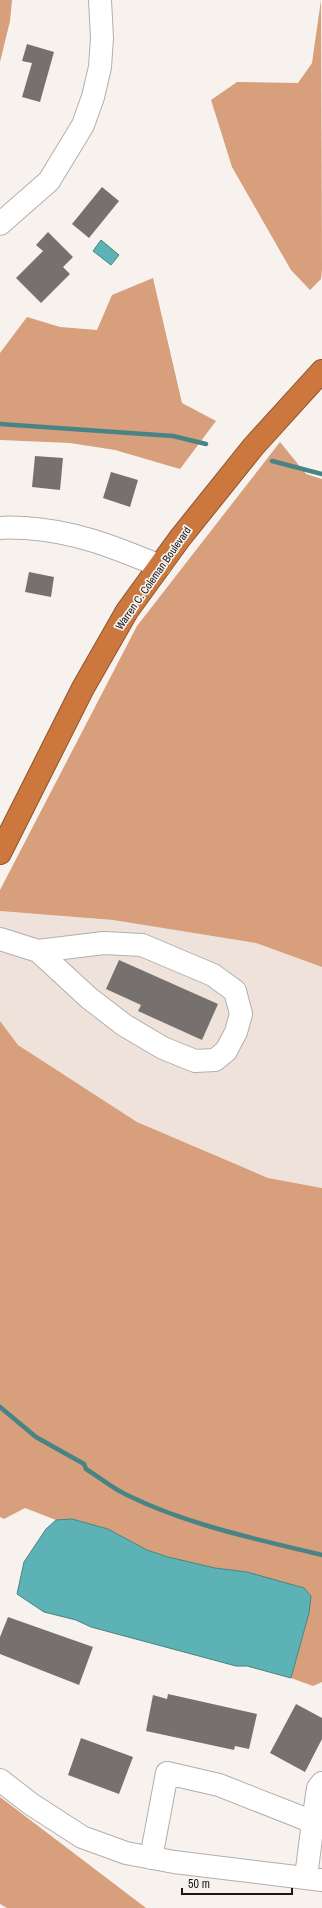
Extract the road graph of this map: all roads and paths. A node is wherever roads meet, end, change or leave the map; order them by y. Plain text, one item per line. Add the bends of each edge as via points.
1 (100, 0) edge
2 (0, 224) edge
3 (322, 371) edge
4 (0, 528) edge
5 (160, 566) junction
6 (0, 853) edge
7 (0, 939) edge
8 (38, 952) junction
9 (0, 1780) edge
10 (322, 1783) edge
11 (312, 1822) junction
12 (151, 1858) junction
13 (314, 1878) edge

1 - 2 street via 100,68 83,125 49,181
3 - 5 highway, Warren C. Coleman Boulevard via 253,447
4 - 5 street via 40,529 73,535 102,542
5 - 6 highway, Warren C. Coleman Boulevard via 128,611 83,688
7 - 8 street
8 - 8 street via 124,1026 163,1048 195,1061 215,1060 226,1052 236,1032 241,1014 235,992 213,975 142,945 104,943
9 - 12 street via 31,1804 82,1837
10 - 11 street via 318,1788
11 - 12 street via 219,1785 167,1773
11 - 13 street
12 - 13 street

